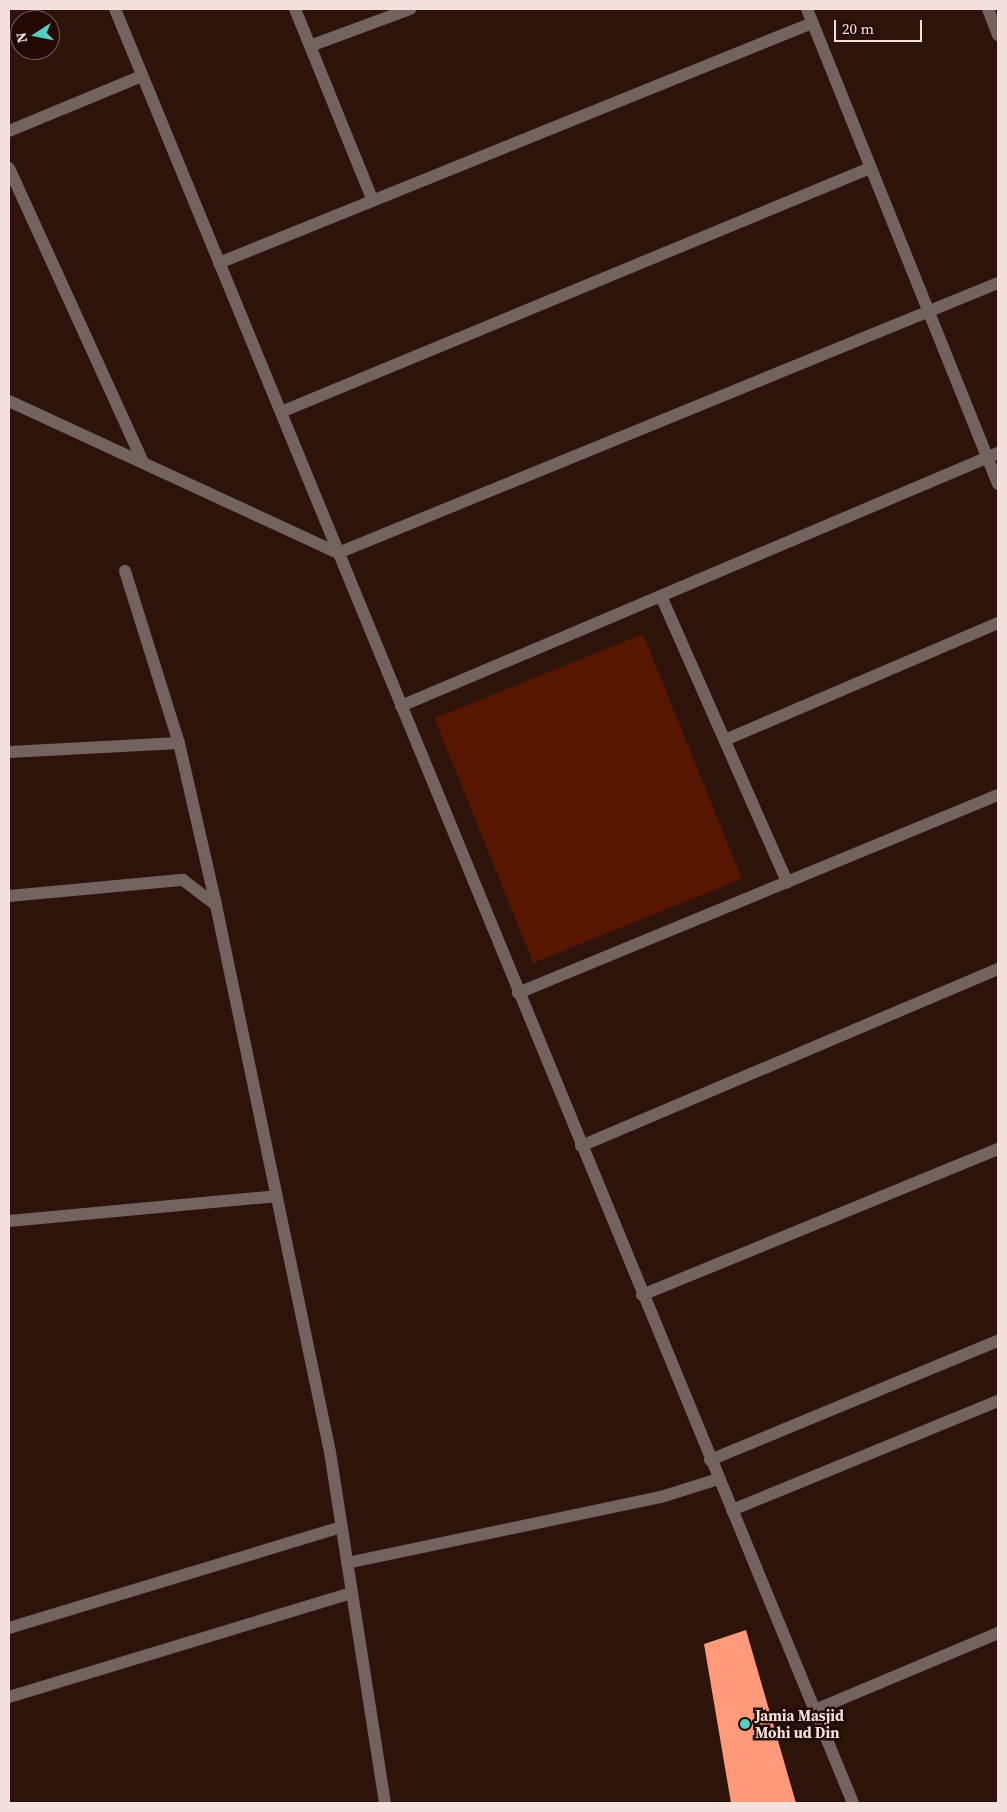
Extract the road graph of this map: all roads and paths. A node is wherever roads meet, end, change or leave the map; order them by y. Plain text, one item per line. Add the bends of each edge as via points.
1 (115, 9) edge
2 (295, 9) edge
3 (410, 9) edge
4 (807, 9) edge
5 (988, 9) edge
6 (812, 23) junction
7 (998, 35) edge
8 (310, 46) junction
9 (142, 76) junction
10 (9, 131) edge
11 (9, 168) edge
12 (870, 168) junction
13 (373, 201) junction
14 (219, 264) junction
15 (998, 283) edge
16 (927, 314) junction
17 (9, 401) edge
18 (280, 412) junction
19 (993, 456) edge
20 (143, 462) junction
21 (998, 484) edge
22 (338, 553) junction
23 (125, 571) dead end
24 (661, 596) junction
25 (998, 623) edge
26 (400, 706) junction
27 (725, 740) junction
28 (179, 743) junction
29 (9, 752) edge
30 (998, 795) edge
31 (787, 882) junction
32 (9, 896) edge
33 (216, 905) junction
34 (998, 970) edge
35 (518, 993) junction
36 (581, 1146) junction
37 (998, 1149) edge
38 (277, 1196) junction
39 (9, 1222) edge
40 (642, 1295) junction
41 (998, 1340) edge
42 (998, 1401) edge
43 (710, 1460) junction
44 (718, 1480) junction
45 (732, 1510) junction
46 (342, 1527) junction
47 (347, 1563) junction
48 (352, 1593) junction
49 (9, 1628) edge
50 (998, 1633) edge
51 (9, 1696) edge
52 (815, 1710) junction
53 (384, 1803) edge
54 (853, 1803) edge

1 - 9 street
2 - 8 street
3 - 8 street
4 - 6 street
5 - 7 street
6 - 12 street
6 - 13 street
8 - 13 street
9 - 10 street
9 - 14 street
11 - 20 street
12 - 16 street
12 - 18 street
13 - 14 street
14 - 18 street
15 - 16 street
16 - 19 street
16 - 22 street
17 - 20 street
18 - 22 street
19 - 21 street
19 - 24 street
20 - 22 street
22 - 26 street
23 - 28 street
24 - 26 street
24 - 27 street
25 - 27 street
26 - 35 street
27 - 31 street
28 - 29 street
28 - 33 street
30 - 31 street
31 - 35 street
32 - 33 street via 183,880
33 - 38 street
34 - 36 street
35 - 36 street
36 - 40 street
37 - 40 street
38 - 39 street
38 - 46 street
40 - 43 street
41 - 43 street
42 - 45 street
43 - 44 street
44 - 45 street
44 - 47 street via 661,1497
45 - 52 street
46 - 47 street
46 - 49 street
47 - 48 street
48 - 51 street
48 - 53 street
50 - 52 street
52 - 54 street

